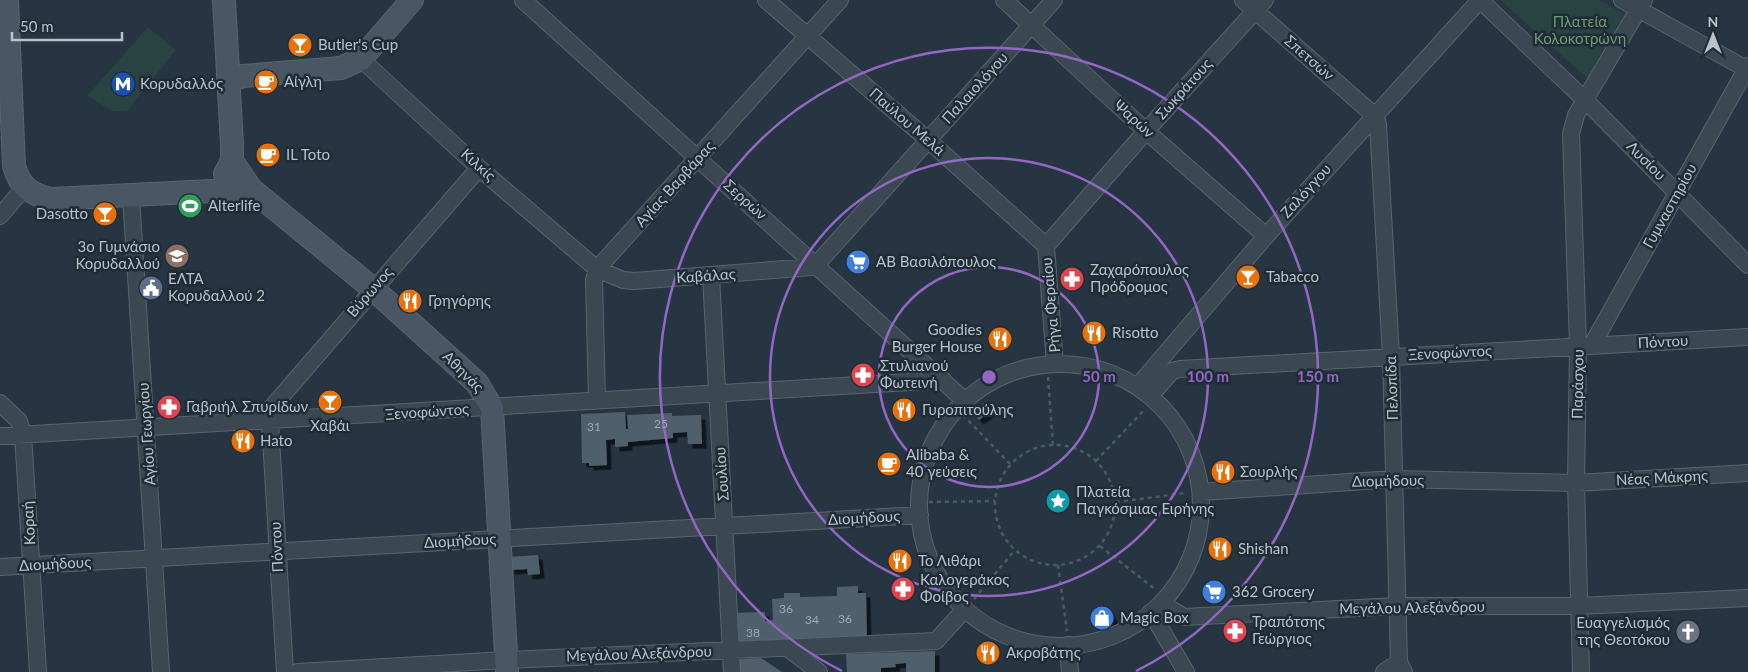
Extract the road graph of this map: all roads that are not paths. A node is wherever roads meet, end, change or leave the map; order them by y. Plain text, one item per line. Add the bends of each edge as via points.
1 (7, 0) edge
2 (224, 0) edge
3 (412, 0) edge
4 (524, 0) edge
5 (766, 0) edge
6 (840, 0) edge
7 (1004, 0) edge
8 (1054, 0) edge
9 (1480, 0) edge
10 (1622, 0) edge
11 (1254, 4) edge
12 (1641, 5) edge
13 (1032, 26) junction
14 (808, 37) junction
15 (361, 59) junction
16 (1748, 68) edge
17 (5, 79) edge
18 (228, 81) junction
19 (1586, 100) junction
20 (1374, 116) junction
21 (1146, 131) junction
22 (928, 140) junction
23 (699, 158) junction
24 (232, 161) junction
25 (480, 168) junction
26 (24, 188) junction
27 (251, 189) junction
28 (216, 190) junction
29 (1678, 192) junction
30 (130, 196) junction
31 (0, 216) edge
32 (1266, 236) junction
33 (1046, 246) junction
34 (816, 265) junction
35 (1748, 265) edge
36 (597, 269) junction
37 (711, 276) junction
38 (372, 288) junction
39 (1748, 337) edge
40 (1585, 345) junction
41 (1391, 357) junction
42 (1159, 360) junction
43 (1052, 364) junction
44 (1172, 372) junction
45 (943, 380) junction
46 (717, 392) junction
47 (1147, 394) junction
48 (597, 400) junction
49 (0, 403) edge
50 (961, 405) junction
51 (492, 408) junction
52 (270, 422) junction
53 (147, 428) junction
54 (24, 435) junction
55 (0, 436) edge
56 (1748, 473) edge
57 (1395, 479) junction
58 (1576, 483) junction
59 (1201, 492) junction
60 (919, 508) junction
61 (726, 526) junction
62 (500, 539) junction
63 (277, 552) junction
64 (154, 558) junction
65 (31, 566) junction
66 (0, 567) edge
67 (1748, 598) edge
68 (1159, 604) junction
69 (1398, 606) junction
70 (1578, 606) junction
71 (965, 609) junction
72 (1068, 645) junction
73 (789, 649) junction
74 (731, 650) junction
75 (507, 666) edge
76 (1402, 667) edge
77 (38, 672) edge
78 (160, 672) edge
79 (285, 672) edge
80 (298, 672) edge
81 (732, 672) edge
82 (819, 672) edge
83 (1070, 672) edge
84 (1186, 672) edge
85 (1384, 672) edge
86 (1581, 672) edge

1 - 17 main road
2 - 18 main road
3 - 15 main road
4 - 23 street, Σερρών
5 - 14 street, Παύλου Μελά
6 - 14 street, Αγίας Βαρβάρας
7 - 13 street, Ψαρών
8 - 13 street, Παλαιολόγου
9 - 19 street, Λυσίου
9 - 20 street, Ζαλόγγου
10 - 12 street
11 - 20 street, Σπετσών
11 - 21 street, Σωκράτους
12 - 16 street
12 - 19 street, Παράσχου
13 - 21 street, Ψαρών
13 - 22 street, Παλαιολόγου
14 - 22 street, Παύλου Μελά
14 - 23 street, Αγίας Βαρβάρας
15 - 18 main road via 341,68 243,76
15 - 25 street, Κιλκίς
16 - 29 street, Γυμναστηρίου
17 - 26 main road via 14,166
18 - 24 main road
19 - 29 street, Λυσίου
19 - 40 street, Παράσχου via 1572,124 1571,134
20 - 32 street, Ζαλόγγου
20 - 41 street, Πελοπίδα via 1381,144
21 - 32 street, Ψαρών
21 - 33 street, Σωκράτους
22 - 33 street, Παύλου Μελά
22 - 34 street, Παλαιολόγου
23 - 34 street, Σερρών
23 - 36 street, Αγίας Βαρβάρας
24 - 27 main road, Αθηνάς
24 - 28 main road
25 - 36 street, Κιλκίς
25 - 38 street, Βύρωνος
26 - 30 main road via 52,199
26 - 31 street
27 - 28 main road
27 - 38 main road, Αθηνάς
28 - 30 main road
29 - 35 street, Λυσίου
29 - 40 street, Γυμναστηρίου
30 - 53 street, Αγίου Γεωργίου
32 - 42 street, Ζαλόγγου
33 - 43 street, Ρήγα Φεραίου
34 - 37 street, Καβάλας
34 - 45 street, Σερρών
36 - 37 street, Καβάλας via 634,281
36 - 48 street via 594,280
37 - 46 street, Σουλίου
38 - 51 main road, Αθηνάς via 477,383
38 - 52 street, Βύρωνος via 273,406
39 - 40 street, Πόντου
40 - 41 street, Ξενοφώντος
40 - 58 street, Παράσχου
41 - 44 street, Ξενοφώντος
41 - 57 street, Πελοπίδα
42 - 44 street
42 - 47 street, Ζαλόγγου
43 - 47 street via 1098,369
43 - 50 street via 1003,376
44 - 47 street
45 - 46 street, Ξενοφώντος
45 - 50 street, Σερρών
46 - 48 street, Ξενοφώντος
46 - 61 street, Σουλίου
47 - 59 street via 1172,419 1186,441 1196,466
48 - 51 street, Ξενοφώντος
49 - 54 street via 20,421
50 - 60 street via 944,425 928,455 921,481
51 - 52 street, Ξενοφώντος
51 - 62 main road, Αθηνάς
52 - 53 street, Ξενοφώντος
52 - 63 street, Πόντου
53 - 54 street, Ξενοφώντος
53 - 64 street, Αγίου Γεωργίου
54 - 55 street, Ξενοφώντος
54 - 65 street, Κοραή
56 - 58 street, Νέας Μάκρης
57 - 58 street, Διομήδους
57 - 59 street, Διομήδους
57 - 69 street, Πελοπίδα
58 - 70 street, Παράσχου
59 - 68 street via 1198,537 1184,572
60 - 61 street, Διομήδους
60 - 71 street via 929,557 938,576
61 - 62 street, Διομήδους
61 - 74 street, Σουλίου
62 - 63 street, Διομήδους
62 - 75 main road, Αθηνάς
63 - 64 street, Διομήδους
63 - 79 street, Πόντου
64 - 65 street, Διομήδους
64 - 78 street, Αγίου Γεωργίου
65 - 66 street, Διομήδους
65 - 77 street, Κοραή
67 - 70 street, Μεγάλου Αλεξάνδρου
68 - 69 street, Μεγάλου Αλεξάνδρου via 1184,617
68 - 72 street via 1126,629 1098,640
68 - 84 street
69 - 70 street, Μεγάλου Αλεξάνδρου
69 - 76 street, Πελοπίδα
70 - 86 street, Παράσχου
71 - 72 street via 983,623 1024,641
71 - 73 street, Μεγάλου Αλεξάνδρου via 936,641
72 - 83 street
73 - 74 street, Μεγάλου Αλεξάνδρου
73 - 82 street
74 - 75 street, Μεγάλου Αλεξάνδρου
74 - 81 street, Σουλίου
75 - 80 street, Μεγάλου Αλεξάνδρου
76 - 85 street

